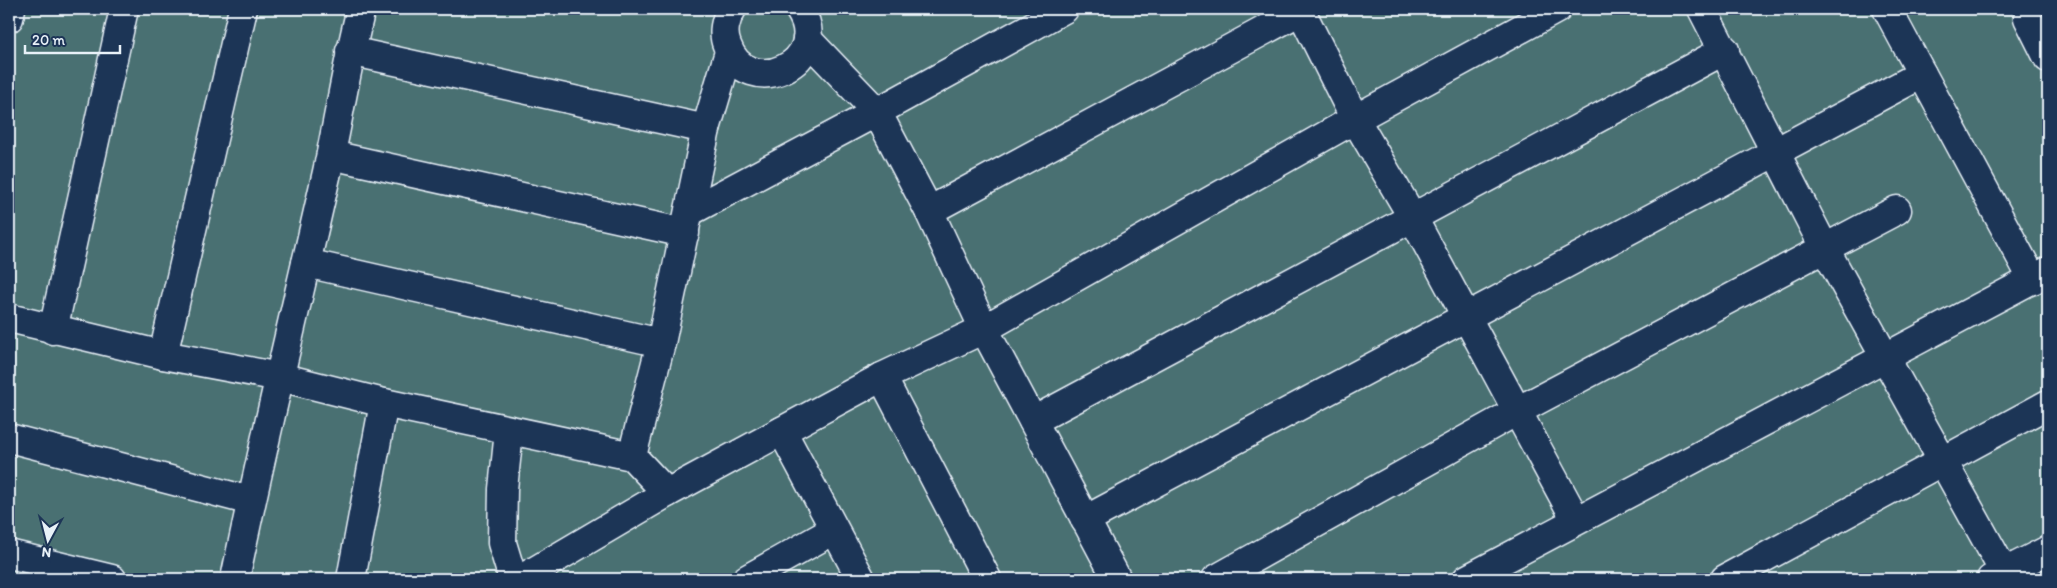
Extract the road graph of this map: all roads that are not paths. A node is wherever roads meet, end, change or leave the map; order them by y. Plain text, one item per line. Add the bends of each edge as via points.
1 (11, 9) edge
2 (124, 9) edge
3 (243, 9) edge
4 (361, 9) edge
5 (732, 9) edge
6 (1064, 9) edge
7 (1302, 9) edge
8 (1556, 9) edge
9 (1702, 9) edge
10 (1887, 9) edge
11 (9, 18) edge
12 (807, 18) edge
13 (2028, 18) dead end
14 (1725, 50) junction
15 (350, 51) junction
16 (729, 52) junction
17 (2048, 58) edge
18 (1922, 74) junction
19 (877, 112) junction
20 (1355, 119) junction
21 (706, 129) junction
22 (1776, 151) junction
23 (331, 155) junction
24 (1897, 210) dead end
25 (929, 211) junction
26 (1412, 218) junction
27 (687, 222) junction
28 (1825, 249) junction
29 (306, 263) junction
30 (2040, 275) edge
31 (1466, 317) junction
32 (9, 318) edge
33 (984, 328) junction
34 (53, 330) junction
35 (661, 343) junction
36 (163, 355) junction
37 (1886, 358) junction
38 (280, 377) junction
39 (882, 377) junction
40 (384, 403) junction
41 (2048, 404) edge
42 (1517, 411) junction
43 (1033, 421) junction
44 (509, 431) junction
45 (782, 431) junction
46 (9, 438) edge
47 (632, 456) junction
48 (1943, 462) junction
49 (667, 493) junction
50 (251, 501) junction
51 (1086, 520) junction
52 (1576, 520) junction
53 (834, 530) junction
54 (2048, 550) edge
55 (9, 554) edge
56 (2001, 577) edge
57 (112, 579) edge
58 (235, 579) edge
59 (351, 579) edge
60 (513, 579) edge
61 (521, 579) edge
62 (747, 579) edge
63 (861, 579) edge
64 (987, 579) edge
65 (1117, 579) edge
66 (1216, 579) edge
67 (1469, 579) edge
68 (1725, 579) edge

1 - 11 street
2 - 34 street
3 - 36 street
4 - 15 street
5 - 16 street via 724,39
6 - 19 street
7 - 20 street
7 - 25 street
8 - 20 street
9 - 14 street
10 - 18 street
12 - 16 street via 802,53 792,65 780,72 765,74 751,71
12 - 19 street
13 - 17 street
14 - 22 street
14 - 26 street
15 - 21 street
15 - 23 street
16 - 21 street
18 - 22 street
18 - 30 street
19 - 25 street
19 - 27 street
20 - 26 street
20 - 33 street
21 - 27 street
22 - 28 street
22 - 31 street
23 - 27 street
23 - 29 street
24 - 28 street
25 - 33 street
26 - 31 street
26 - 43 street
27 - 35 street
28 - 37 street
28 - 42 street
29 - 35 street
29 - 38 street
30 - 37 street
31 - 42 street
31 - 51 street
32 - 34 street
33 - 39 street
33 - 43 street
34 - 36 street
35 - 47 street
36 - 38 street
37 - 48 street
37 - 52 street
38 - 40 street
38 - 50 street
39 - 45 street
39 - 64 street
40 - 44 street
40 - 59 street
41 - 48 street
42 - 52 street
42 - 66 street
43 - 51 street
44 - 47 street
44 - 60 street via 502,543
45 - 49 street
45 - 53 street
46 - 50 street
47 - 49 street
48 - 56 street
48 - 68 street
49 - 61 street
50 - 58 street
51 - 65 street
52 - 67 street
53 - 62 street
53 - 63 street
54 - 56 street
55 - 57 street

